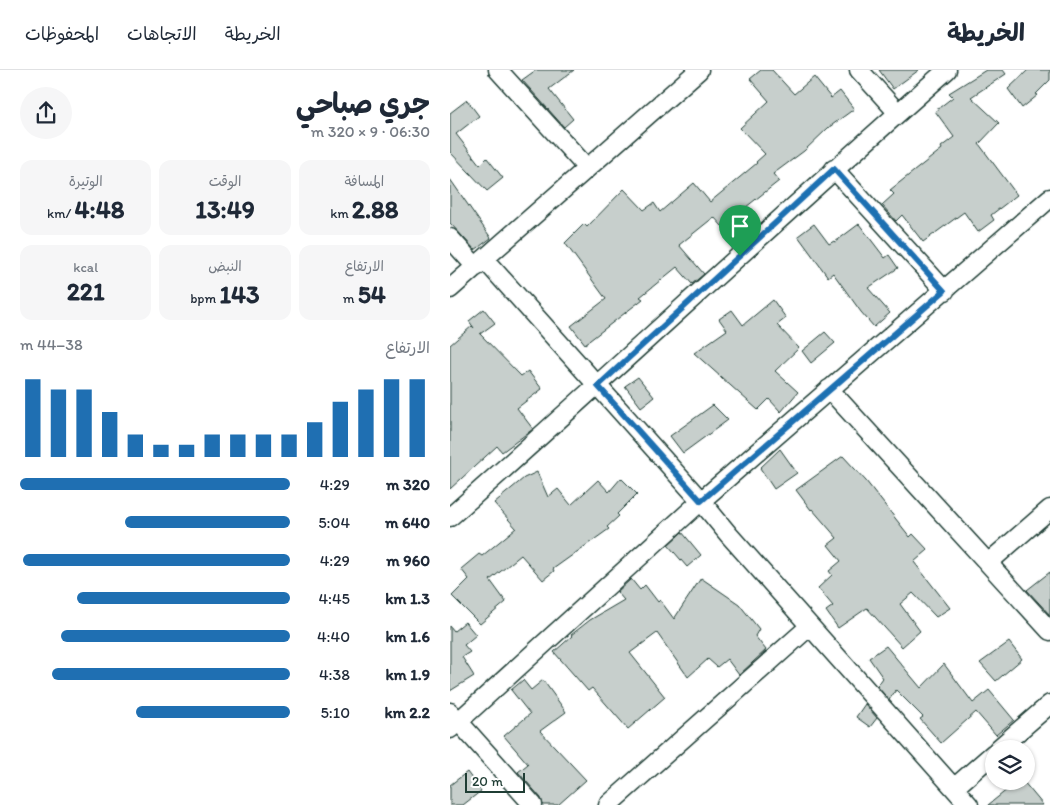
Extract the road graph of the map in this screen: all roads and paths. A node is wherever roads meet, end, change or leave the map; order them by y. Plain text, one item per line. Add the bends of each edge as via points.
1 (498, 70) edge
2 (699, 70) edge
3 (859, 70) edge
4 (946, 70) edge
5 (898, 113) junction
6 (587, 168) junction
7 (834, 169) junction
8 (1050, 198) edge
9 (450, 238) edge
10 (480, 263) junction
11 (450, 289) edge
12 (944, 291) junction
13 (598, 386) junction
14 (829, 389) junction
15 (701, 501) junction
16 (1050, 509) edge
17 (450, 517) edge
18 (988, 563) junction
19 (810, 626) junction
20 (1050, 631) edge
21 (1050, 704) edge
22 (453, 721) edge
23 (1008, 740) edge
24 (985, 760) edge
25 (954, 788) junction
26 (533, 805) edge
27 (608, 805) edge
28 (969, 805) edge

1 - 6 street
2 - 6 street
3 - 5 street
4 - 5 street
5 - 7 street
6 - 10 street
7 - 12 street
7 - 13 street
8 - 12 street
9 - 10 street
10 - 11 street
10 - 13 street
12 - 14 street
13 - 15 street
13 - 17 street
14 - 15 street
14 - 18 street
15 - 19 street
15 - 22 street
16 - 18 street
18 - 20 street
19 - 25 street
19 - 27 street
21 - 23 street
22 - 26 street
24 - 25 street
25 - 28 street

